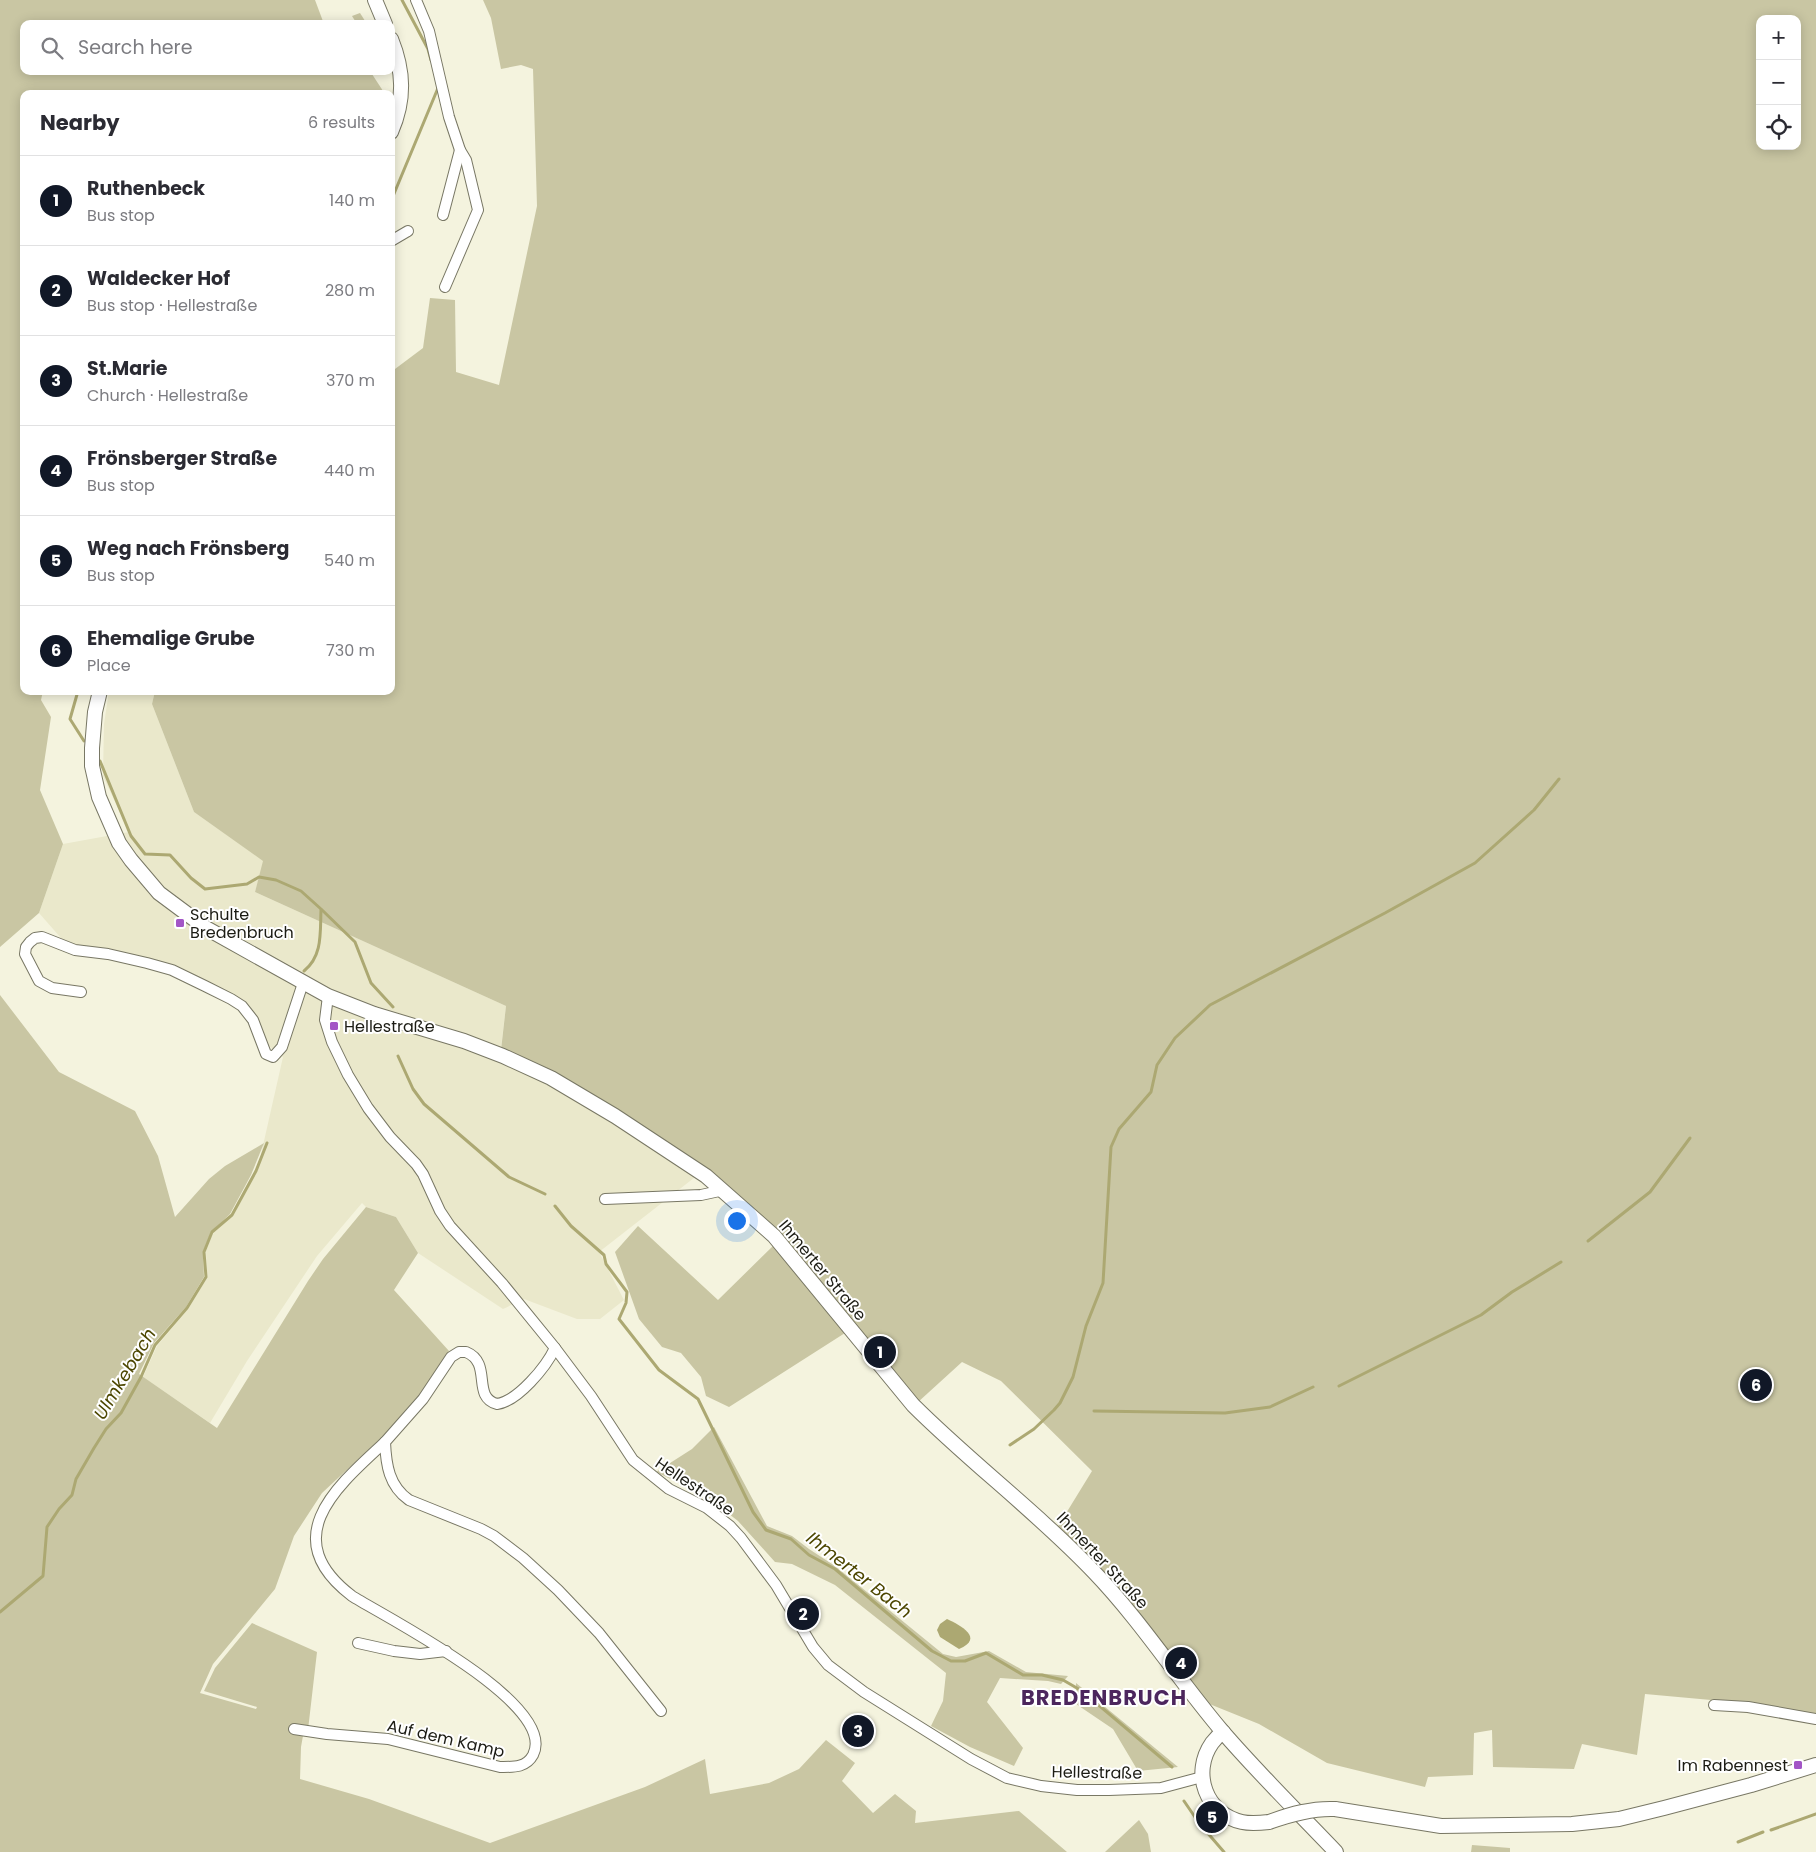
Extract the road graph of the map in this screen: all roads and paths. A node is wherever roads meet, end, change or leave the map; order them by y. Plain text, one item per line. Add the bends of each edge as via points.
1 (374, 0) edge
2 (416, 0) edge
3 (383, 20) edge
4 (395, 50) edge
5 (395, 121) edge
6 (460, 150) junction
7 (443, 215) dead end
8 (408, 230) dead end
9 (395, 238) edge
10 (445, 287) dead end
11 (99, 695) edge
12 (304, 982) junction
13 (81, 992) dead end
14 (328, 996) junction
15 (724, 1190) junction
16 (605, 1199) dead end
17 (555, 1348) junction
18 (385, 1442) junction
19 (358, 1643) dead end
20 (446, 1651) junction
21 (1714, 1705) dead end
22 (661, 1711) dead end
23 (1816, 1719) edge
24 (294, 1729) dead end
25 (1223, 1732) junction
26 (1816, 1765) edge
27 (1202, 1777) junction
28 (1336, 1852) edge

1 - 3 main road
2 - 6 street via 430,31 449,117
4 - 5 main road via 402,84
6 - 7 street
6 - 10 street via 466,160 478,210
8 - 9 street
11 - 12 main road, Ihmerter Straße via 92,734 92,766 99,797 119,843 131,860 159,893 188,915
12 - 13 street via 282,1047 273,1057 266,1054 253,1020 239,1004 172,970 108,954 75,950 42,937 28,944 26,958 39,981 52,988
12 - 14 main road, Ihmerter Straße
14 - 15 main road, Ihmerter Straße via 503,1056 540,1073 615,1116
14 - 17 street, Hellestraße via 324,1014 327,1027 348,1075 368,1108 423,1174 450,1226
15 - 16 street via 700,1195
15 - 25 main road, Ihmerter Straße via 794,1258 913,1405 1056,1533 1095,1573
17 - 18 street, Auf dem Kamp via 534,1379 512,1398 497,1404 484,1394 481,1369 475,1358 469,1353 455,1354 423,1400
17 - 27 street, Hellestraße via 633,1460 658,1482 707,1508 730,1526 763,1566 819,1655 864,1692 1007,1778 1041,1786 1109,1790 1161,1788
18 - 20 street, Auf dem Kamp via 349,1474 326,1503 317,1529 318,1553 327,1572 344,1590
18 - 22 street via 391,1480 401,1494 481,1529 523,1558 599,1633
19 - 20 street via 420,1654
20 - 24 street, Auf dem Kamp via 478,1673 526,1720 536,1740 533,1754 524,1765 500,1767 388,1739
21 - 23 street via 1748,1706
25 - 27 main road via 1206,1756
25 - 28 main road, Ihmerter Straße
26 - 27 main road, bridge via 1751,1786 1619,1819 1572,1824 1441,1826 1335,1808 1304,1811 1269,1822 1242,1822 1225,1815 1210,1801

